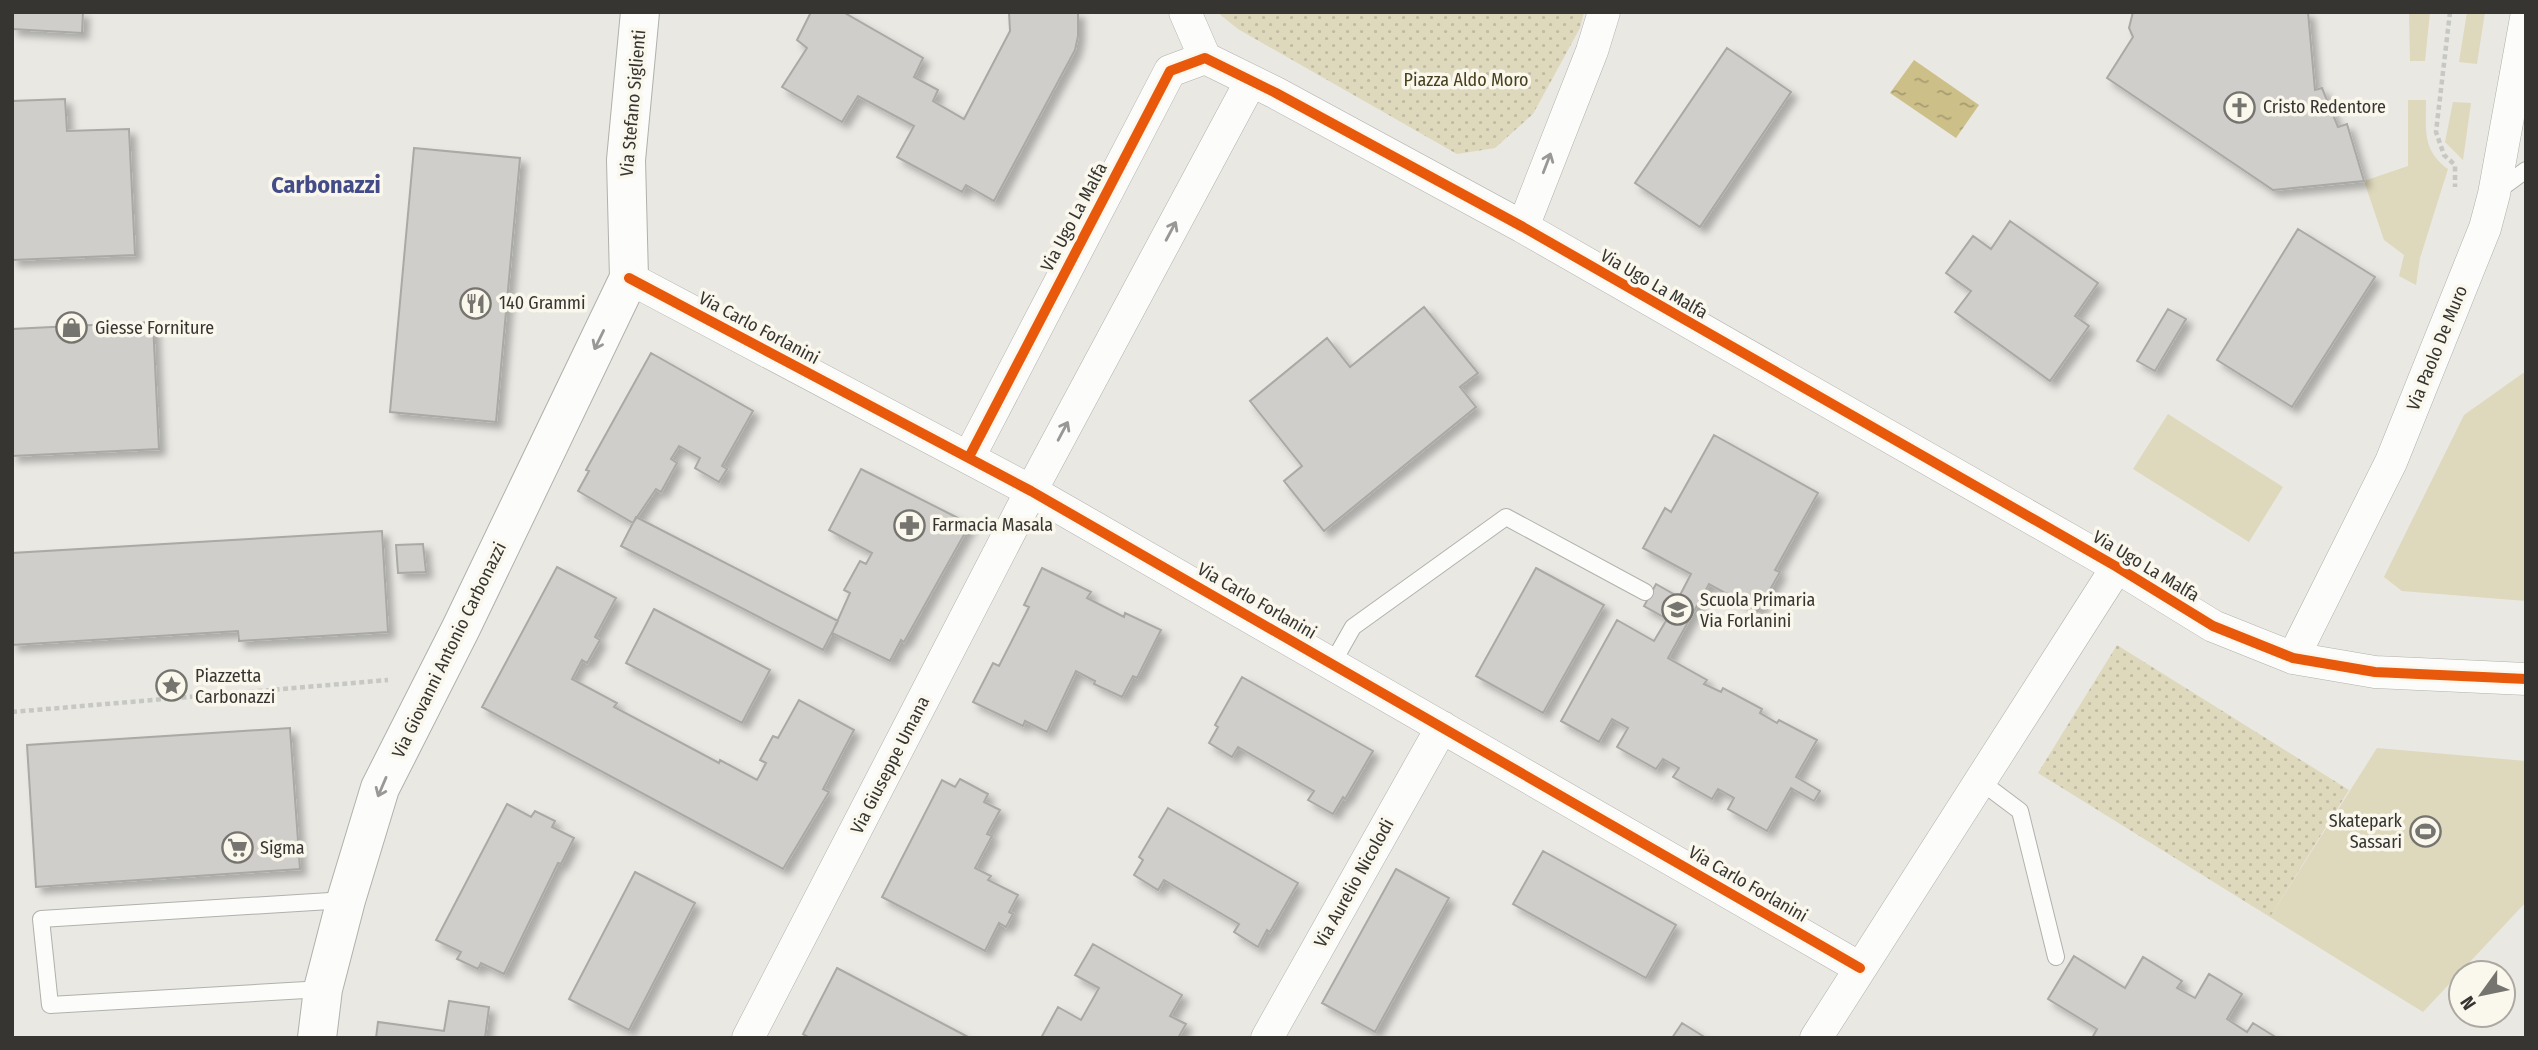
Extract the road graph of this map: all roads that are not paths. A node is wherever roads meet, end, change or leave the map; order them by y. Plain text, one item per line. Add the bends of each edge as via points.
1 (640, 12) edge
2 (1185, 12) edge
3 (1604, 12) edge
4 (2526, 18) edge
5 (1205, 58) junction
6 (1251, 81) junction
7 (2526, 170) edge
8 (2494, 194) junction
9 (1522, 227) junction
10 (629, 278) junction
11 (969, 457) junction
12 (1031, 491) junction
13 (2116, 568) junction
14 (1645, 592) dead end
15 (2293, 658) junction
16 (1332, 664) junction
17 (2526, 679) edge
18 (1442, 727) junction
19 (1980, 781) junction
20 (346, 900) junction
21 (2056, 957) dead end
22 (1860, 968) junction
23 (323, 989) junction
24 (317, 1038) edge
25 (748, 1038) edge
26 (1267, 1038) edge
27 (1816, 1038) edge

1 - 10 street, Via Stefano Siglienti via 625,160
2 - 5 street
9 -> 3 street
4 - 8 street, Via Paolo De Muro
5 - 6 street, Via Ugo La Malfa
5 - 11 street, Via Ugo La Malfa via 1170,71
6 - 9 street, Via Ugo La Malfa
12 -> 6 street
7 - 8 lane
8 - 15 street, Via Paolo De Muro via 2485,228 2391,462
9 - 13 street, Via Ugo La Malfa
10 - 11 street, Via Carlo Forlanini
10 -> 20 street, Via Giovanni Antonio Carbonazzi via 380,788
11 - 12 street, Via Carlo Forlanini
12 - 16 street, Via Carlo Forlanini
12 - 25 street, Via Giuseppe Umana
13 - 15 street, Via Ugo La Malfa via 2213,626
13 - 19 street, Via Ugo La Malfa
14 - 16 lane via 1506,517 1353,626
15 - 17 street, Via Ugo La Malfa via 2375,672
16 - 18 street, Via Carlo Forlanini
18 - 22 street, Via Carlo Forlanini
18 - 26 street, Via Aurelio Nicolodi
19 - 21 lane via 2020,811
19 - 22 street, Via Ugo La Malfa
20 - 23 street, Via Giovanni Antonio Carbonazzi
20 - 23 lane via 41,919 50,1005
22 - 27 street
23 - 24 street, Via Giovanni Antonio Carbonazzi

